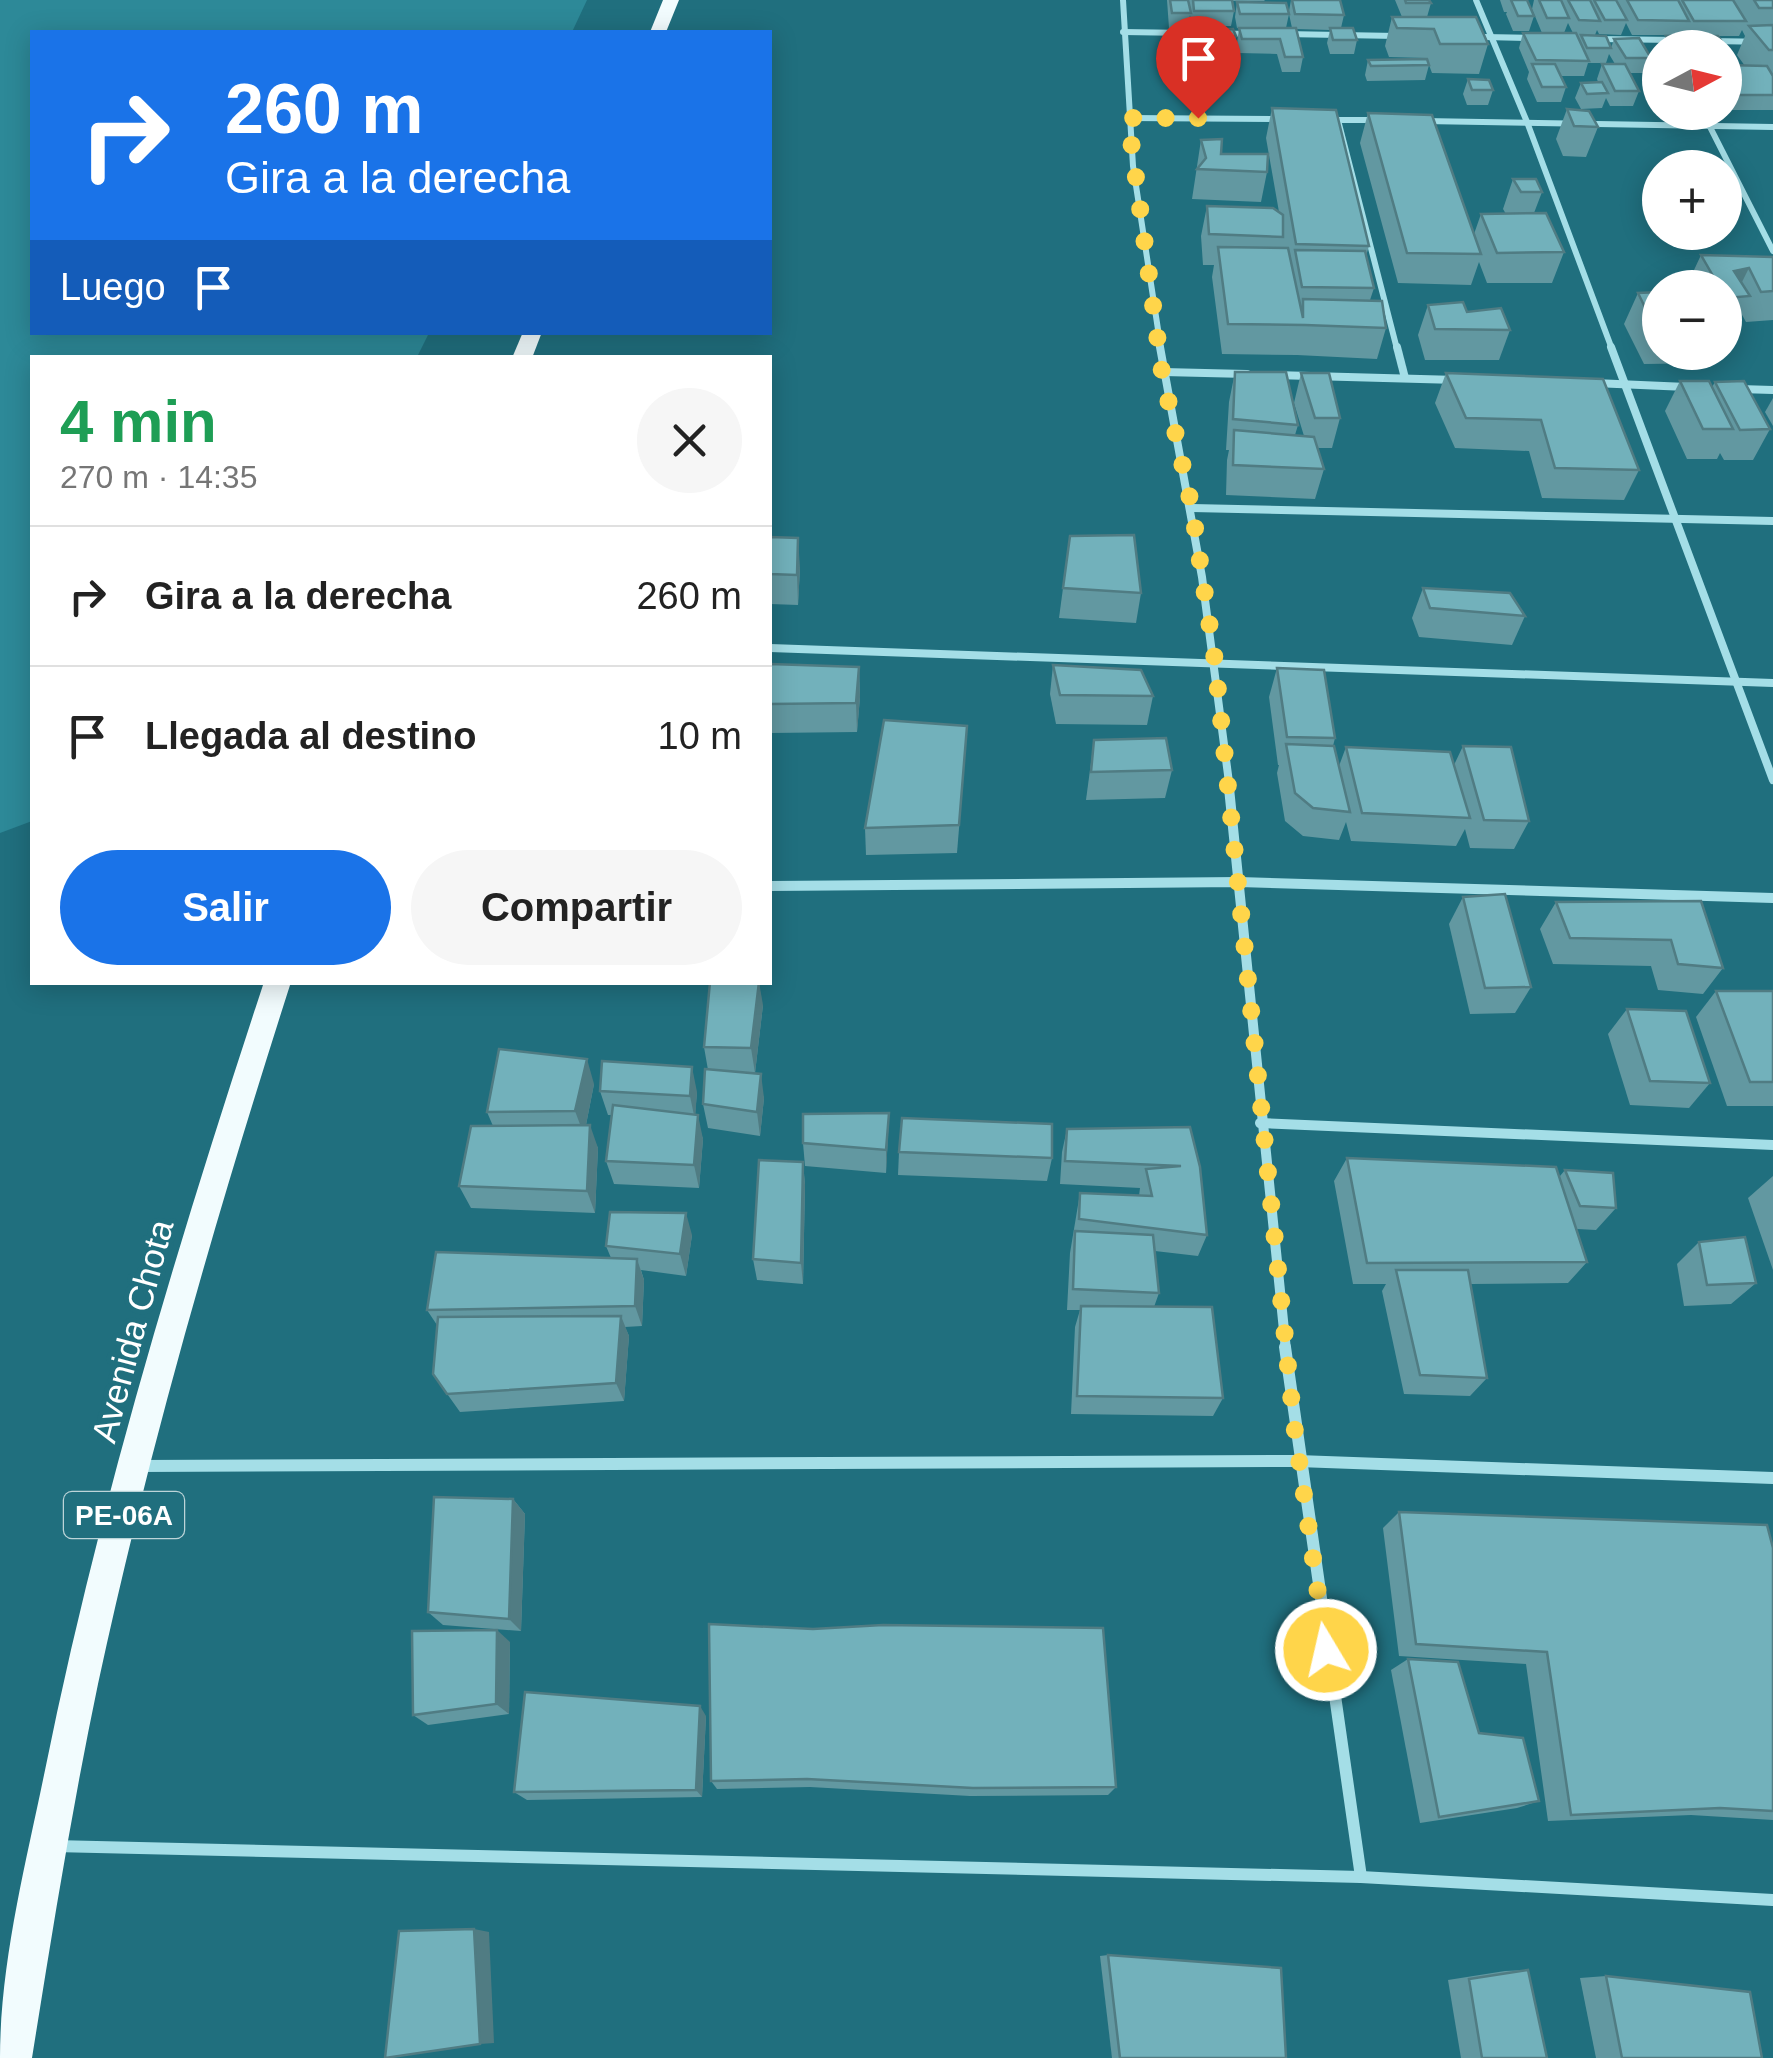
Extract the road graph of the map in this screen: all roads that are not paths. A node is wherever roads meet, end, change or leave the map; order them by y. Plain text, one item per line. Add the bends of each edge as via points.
1 (671, 0) edge
2 (1123, 0) edge
3 (1476, 0) edge
4 (659, 30) edge
5 (1123, 32) junction
6 (1258, 34) edge
7 (1278, 34) edge
8 (1413, 36) edge
9 (1471, 36) edge
10 (1490, 37) junction
11 (1547, 38) edge
12 (1584, 38) edge
13 (1642, 39) edge
14 (1742, 42) edge
15 (1773, 42) edge
16 (1128, 118) junction
17 (1300, 120) edge
18 (1319, 120) edge
19 (1338, 120) junction
20 (1395, 120) edge
21 (1414, 120) edge
22 (1528, 122) junction
23 (1642, 125) edge
24 (1742, 126) edge
25 (1773, 126) edge
26 (1711, 130) edge
27 (1773, 251) edge
28 (1162, 372) junction
29 (1405, 378) junction
30 (1464, 380) edge
31 (1584, 383) edge
32 (1623, 384) junction
33 (1698, 387) edge
34 (1736, 389) edge
35 (1773, 390) edge
36 (1192, 508) junction
37 (1675, 519) junction
38 (1773, 522) edge
39 (772, 648) edge
40 (1215, 661) junction
41 (1736, 682) junction
42 (1773, 683) edge
43 (1773, 780) edge
44 (1239, 882) junction
45 (772, 886) edge
46 (1773, 898) edge
47 (277, 985) edge
48 (1260, 1123) junction
49 (1773, 1145) edge
50 (1298, 1461) junction
51 (136, 1466) junction
52 (1773, 1478) edge
53 (48, 1846) junction
54 (1360, 1877) junction
55 (1773, 1900) edge
56 (12, 2058) edge

1 - 4 highway
2 - 5 street
3 - 10 street
5 - 6 street
5 - 16 street
7 - 8 street
9 - 10 street
10 - 11 street
10 - 22 street
12 - 13 street
14 - 15 street
16 - 17 street
16 - 28 street
18 - 19 street
19 - 20 street
19 - 29 street
21 - 22 street
22 - 23 street
22 - 32 street
24 - 25 street
26 - 27 street
28 - 29 street
28 - 36 street
29 - 30 street
31 - 32 street
32 - 33 street
32 - 37 street
34 - 35 street
36 - 37 street
36 - 40 street
37 - 38 street
37 - 41 street
39 - 40 street
40 - 41 street
40 - 44 street
41 - 42 street
41 - 43 street
44 - 45 street
44 - 46 street
44 - 48 street
47 - 51 highway, Avenida Chota / PE-06A via 188,1269
48 - 49 street
48 - 50 street
50 - 51 street
50 - 52 street
50 - 54 street
51 - 53 highway, Avenida Chota / PE-06A via 92,1633
53 - 54 street
53 - 56 highway, Avenida Chota / PE-06A
54 - 55 street

